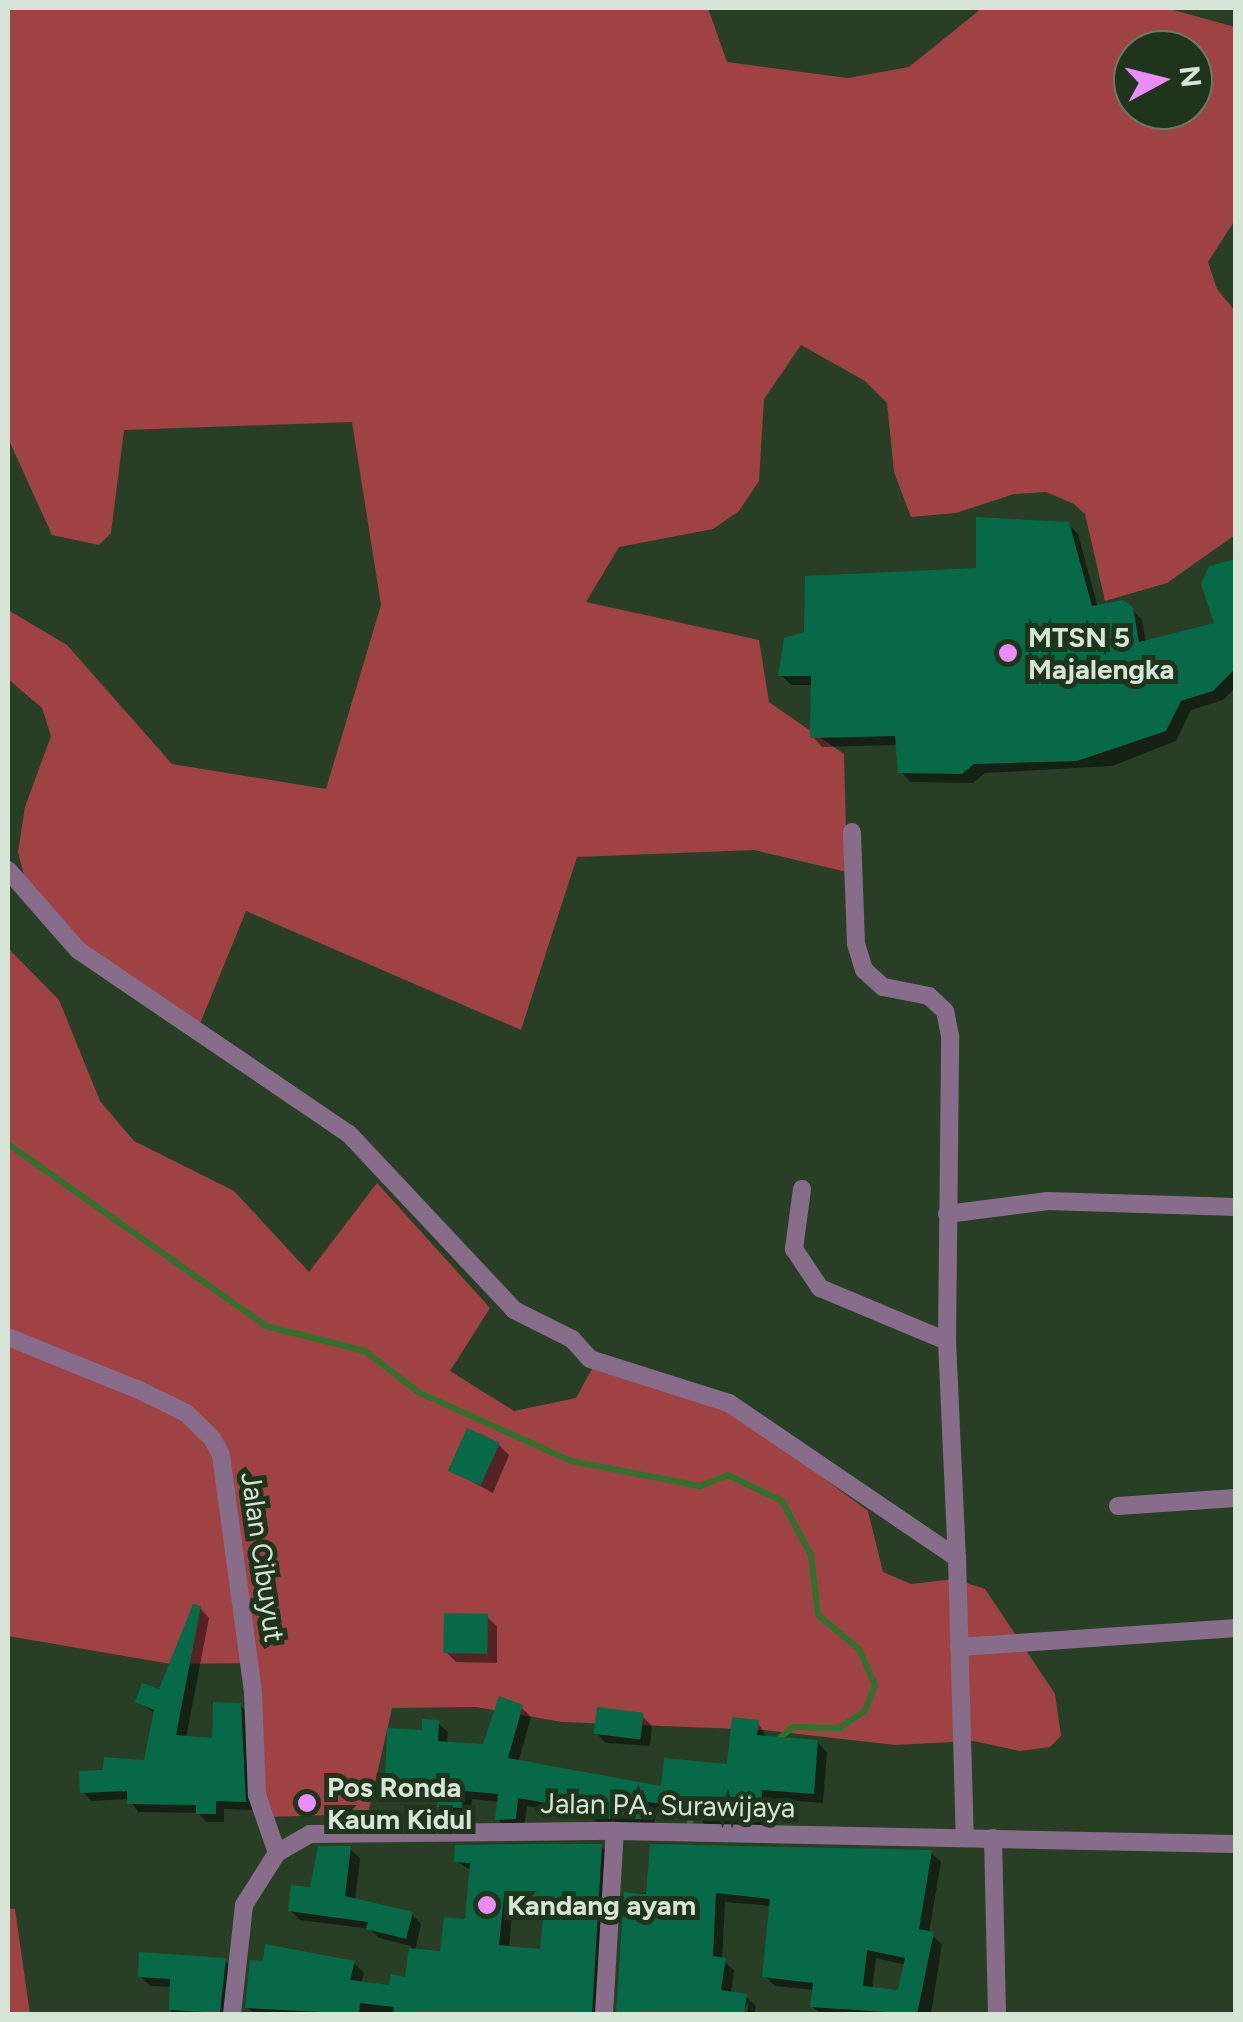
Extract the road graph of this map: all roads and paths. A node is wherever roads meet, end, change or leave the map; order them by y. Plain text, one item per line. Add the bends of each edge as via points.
1 (852, 832) dead end
2 (8, 870) edge
3 (802, 1188) dead end
4 (1236, 1207) edge
5 (947, 1214) junction
6 (8, 1337) edge
7 (947, 1341) junction
8 (1236, 1498) edge
9 (1118, 1506) dead end
10 (957, 1558) junction
11 (1236, 1628) edge
12 (959, 1647) junction
13 (615, 1831) junction
14 (964, 1838) junction
15 (994, 1838) junction
16 (1236, 1844) edge
17 (276, 1852) junction
18 (232, 2014) edge
19 (604, 2014) edge
20 (998, 2014) edge

1 - 5 street via 856,943 864,970 883,987 928,996 945,1012
2 - 10 street via 78,950 350,1134 514,1310 572,1339 590,1359 729,1403
3 - 7 street via 794,1248 820,1288
4 - 5 street via 1048,1201
5 - 7 street
6 - 17 street, Jalan Cibuyut via 186,1413 221,1455 257,1795
7 - 10 street via 959,1491
8 - 9 street
10 - 12 street
11 - 12 street
12 - 14 street
13 - 14 street, Jalan PA. Surawijaya
13 - 17 street, Jalan PA. Surawijaya via 339,1830 310,1834
13 - 19 street
14 - 15 street, Jalan PA. Surawijaya
15 - 16 street, Jalan PA. Surawijaya
15 - 20 street
17 - 18 street via 244,1905

